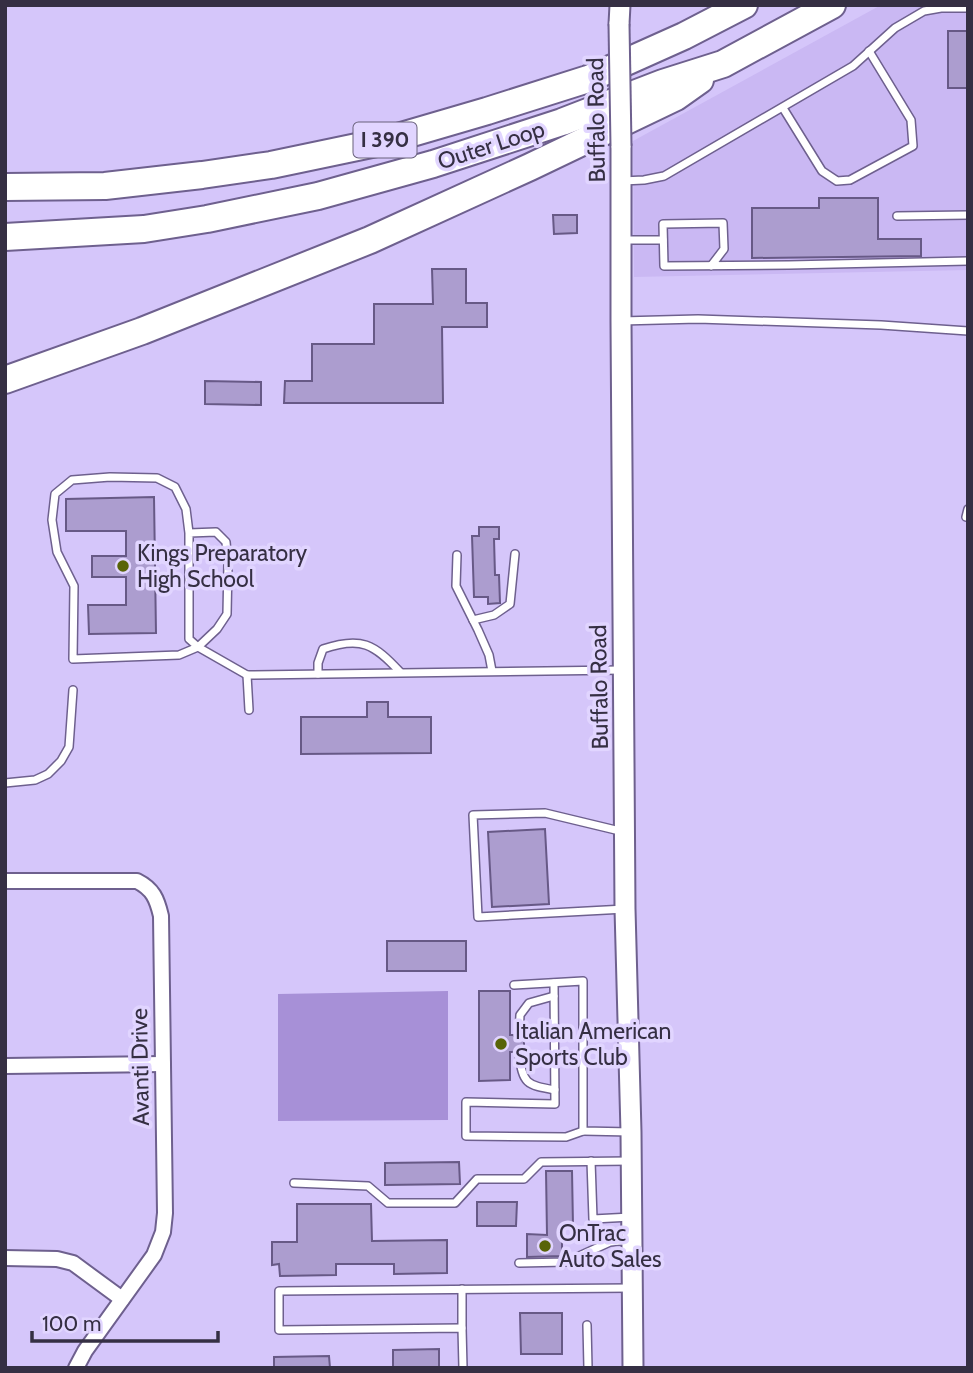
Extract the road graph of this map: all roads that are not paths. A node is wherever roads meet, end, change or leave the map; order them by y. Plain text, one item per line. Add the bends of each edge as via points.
1 (744, 5) edge
2 (832, 5) edge
3 (968, 8) edge
4 (620, 14) edge
5 (869, 51) junction
6 (723, 64) junction
7 (783, 108) junction
8 (621, 181) junction
9 (5, 187) edge
10 (968, 215) edge
11 (897, 216) dead end
12 (13, 239) edge
13 (621, 240) junction
14 (663, 240) junction
15 (968, 261) edge
16 (711, 266) junction
17 (621, 321) junction
18 (968, 331) edge
19 (5, 380) edge
20 (968, 509) edge
21 (968, 516) edge
22 (189, 533) junction
23 (515, 554) dead end
24 (457, 555) dead end
25 (473, 620) junction
26 (198, 648) junction
27 (623, 670) junction
28 (492, 671) junction
29 (400, 672) junction
30 (318, 674) junction
31 (247, 675) junction
32 (73, 690) dead end
33 (249, 710) dead end
34 (5, 783) edge
35 (625, 832) junction
36 (5, 881) edge
37 (625, 909) junction
38 (554, 983) junction
39 (514, 985) dead end
40 (554, 996) junction
41 (519, 1034) dead end
42 (519, 1054) dead end
43 (163, 1064) junction
44 (5, 1066) edge
45 (555, 1090) junction
46 (583, 1131) junction
47 (631, 1132) junction
48 (592, 1161) junction
49 (632, 1161) junction
50 (294, 1183) dead end
51 (632, 1217) junction
52 (632, 1240) junction
53 (5, 1258) edge
54 (519, 1263) dead end
55 (632, 1288) junction
56 (462, 1289) junction
57 (122, 1299) junction
58 (587, 1325) dead end
59 (463, 1328) junction
60 (76, 1368) edge
61 (463, 1368) edge
62 (588, 1368) edge
63 (633, 1368) edge

1 - 9 highway, Outer Loop / I 390 via 588,79 381,142 202,175 105,186
2 - 6 highway, Outer Loop / I 390
3 - 5 lane via 924,12 895,28
4 - 8 main road, Buffalo Road, bridge
5 - 7 lane via 853,66
5 - 7 lane via 911,120 913,146 850,180 837,181 821,171
6 - 12 highway, Outer Loop / I 390 via 562,122 318,196 144,229
6 - 19 highway via 676,97 370,240
7 - 8 lane via 664,176
8 - 13 main road, Buffalo Road
10 - 11 lane
13 - 14 lane
13 - 17 main road, Buffalo Road
14 - 16 lane via 664,266
14 - 16 lane via 663,224 723,223 724,249
15 - 16 lane
17 - 18 lane via 698,319
17 - 27 main road, Buffalo Road
20 - 21 lane
22 - 26 lane via 189,639
22 - 26 lane via 216,532 226,542 227,553 227,614
22 - 26 lane via 186,509 175,487 157,478 72,480 55,494 52,520 57,552 74,586 73,659 179,655
23 - 25 lane via 509,604 494,615
24 - 25 lane via 456,586
25 - 28 lane
26 - 31 lane
27 - 28 lane
27 - 35 main road, Buffalo Road
28 - 29 lane
29 - 30 lane
29 - 30 lane via 383,653 344,642 323,649
30 - 31 lane
31 - 33 lane
32 - 34 lane via 69,747 61,761 35,780
35 - 37 main road, Buffalo Road
35 - 37 lane via 545,813 473,815 478,917
36 - 43 street, Avanti Drive via 125,880 148,886 161,916
37 - 47 main road, Buffalo Road
38 - 39 lane
38 - 40 lane
38 - 46 lane via 583,981
40 - 41 lane via 529,1003 520,1015
40 - 45 lane
42 - 45 lane via 527,1081
43 - 44 street
43 - 57 street, Avanti Drive via 163,1232 154,1255
45 - 46 lane via 555,1104 466,1102 466,1136 566,1137
46 - 47 lane
47 - 49 main road, Buffalo Road
48 - 49 lane
48 - 50 lane via 541,1162 524,1179 477,1179 455,1203 388,1203 368,1185
48 - 51 lane via 593,1219
49 - 51 main road, Buffalo Road
51 - 52 main road, Buffalo Road
52 - 54 lane via 610,1242 566,1262
52 - 55 main road, Buffalo Road
53 - 57 street via 74,1263
55 - 56 lane
55 - 63 main road, Buffalo Road
56 - 59 lane
56 - 59 lane via 279,1291 279,1330
57 - 60 street, Avanti Drive
58 - 62 lane
59 - 61 lane

